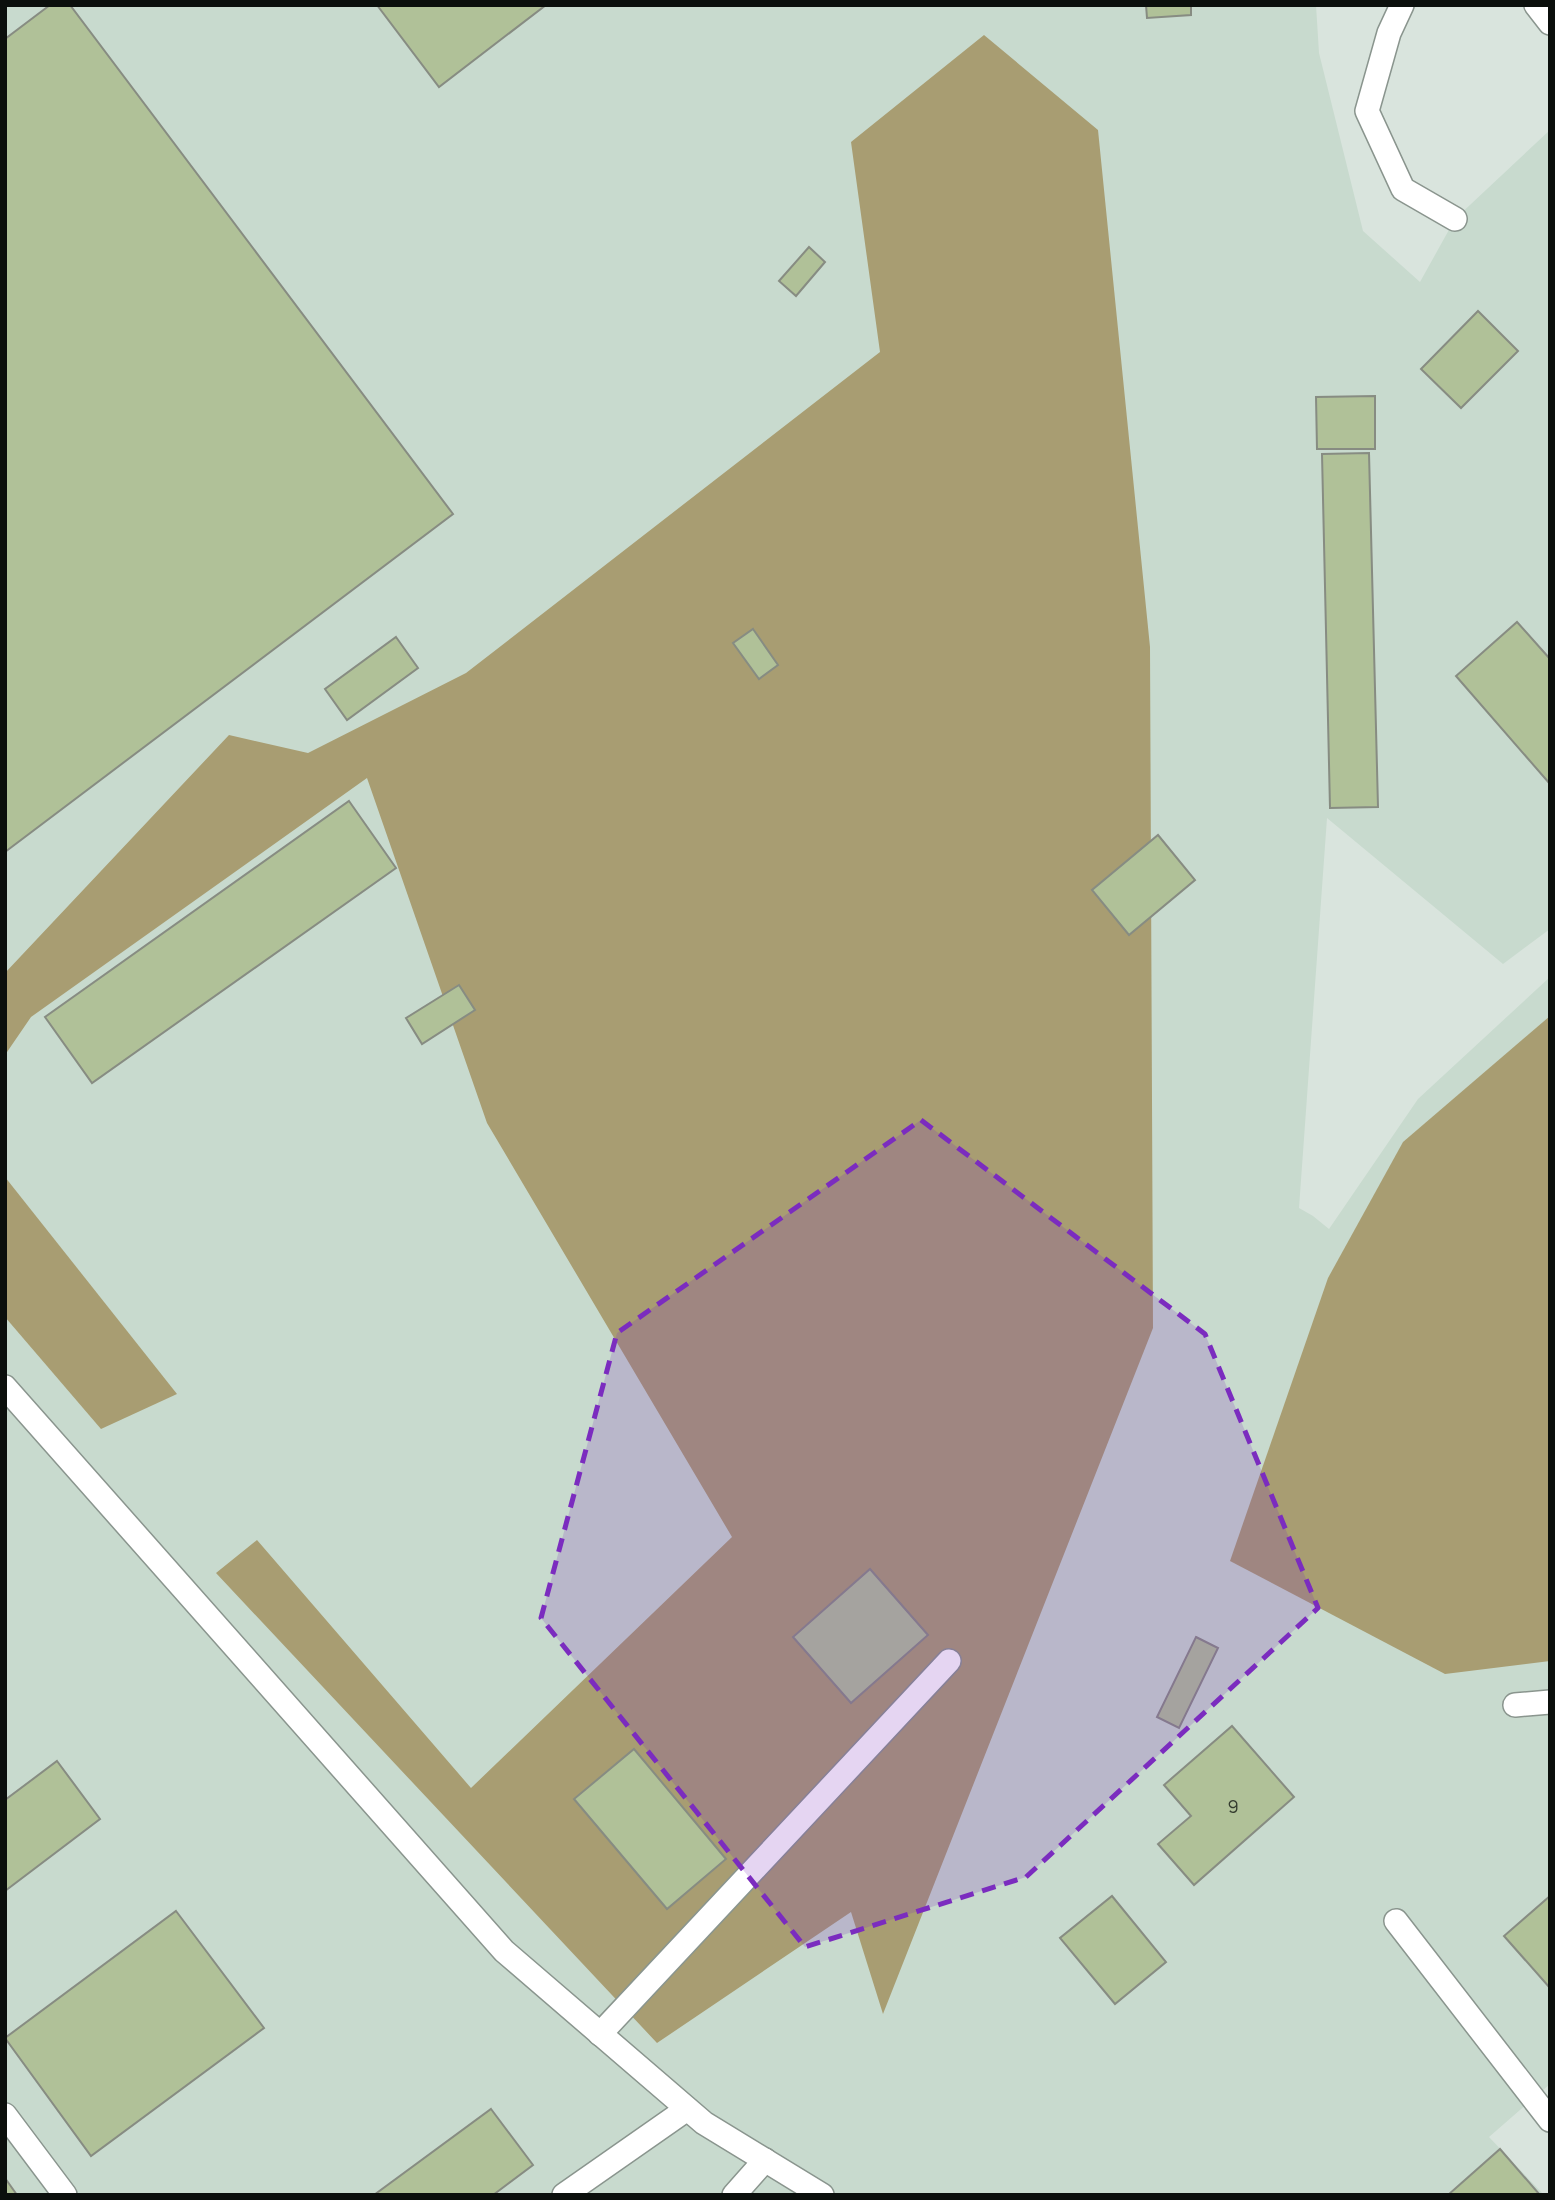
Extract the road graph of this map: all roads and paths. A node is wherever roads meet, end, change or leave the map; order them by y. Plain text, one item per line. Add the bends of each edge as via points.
1 (1402, 5) edge
2 (1536, 5) edge
3 (1550, 23) edge
4 (1455, 219) dead end
5 (5, 1387) edge
6 (949, 1661) dead end
7 (1550, 1702) edge
8 (1515, 1705) dead end
9 (1396, 1922) dead end
10 (600, 2034) junction
11 (687, 2109) junction
12 (5, 2115) edge
13 (1550, 2120) edge
14 (765, 2160) junction
15 (65, 2195) edge
16 (564, 2195) edge
17 (734, 2195) edge
18 (822, 2195) edge

1 - 4 lane via 1389,33 1367,111 1403,188
2 - 3 lane
5 - 10 lane via 504,1951
6 - 10 lane
7 - 8 lane
9 - 13 lane
10 - 11 lane
11 - 14 lane
11 - 16 lane
12 - 15 lane
14 - 17 lane
14 - 18 lane

